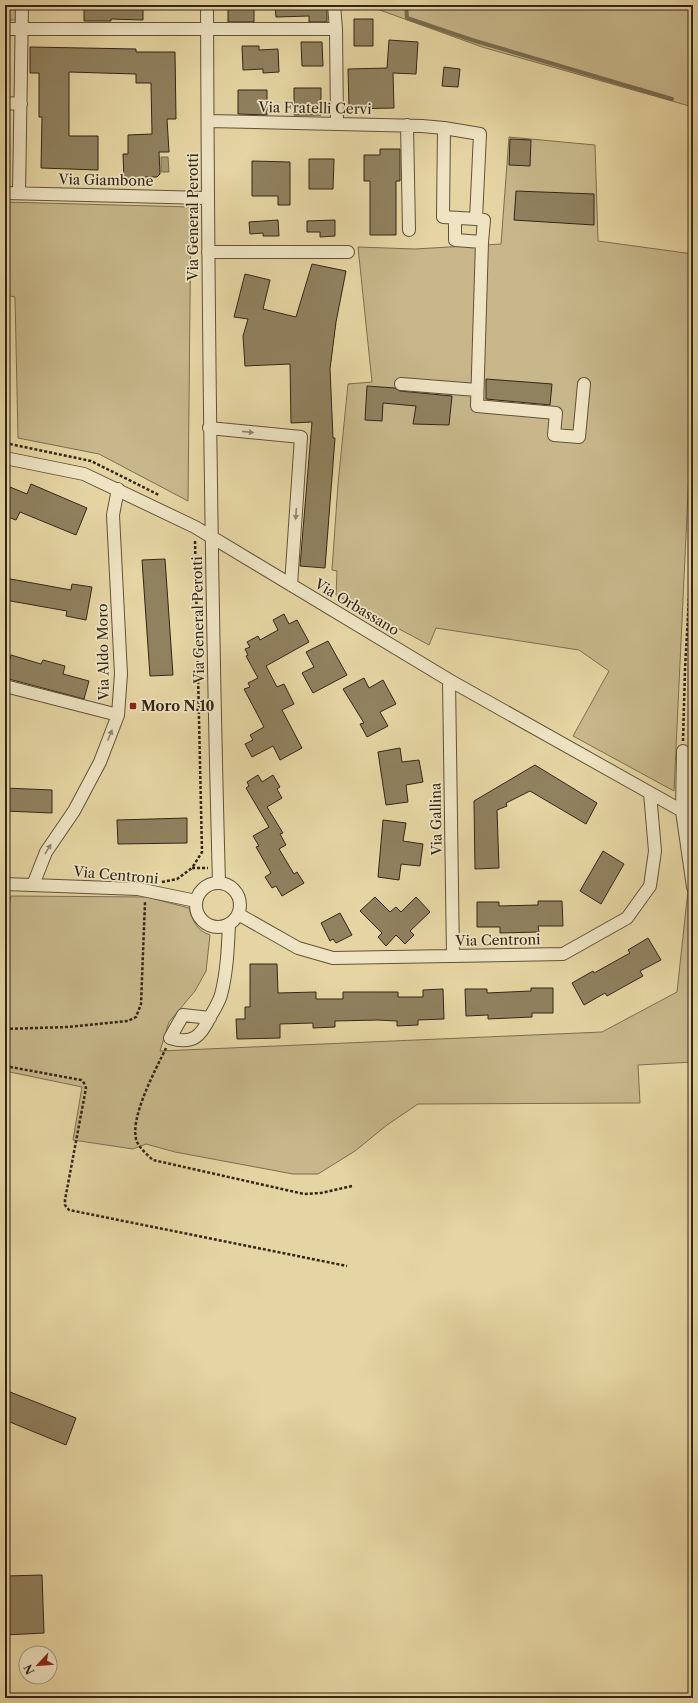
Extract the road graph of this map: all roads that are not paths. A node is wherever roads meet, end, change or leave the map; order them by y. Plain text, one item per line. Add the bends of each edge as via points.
1 (22, 5) edge
2 (207, 5) edge
3 (334, 5) edge
4 (5, 29) edge
5 (22, 29) junction
6 (207, 29) junction
7 (336, 29) junction
8 (5, 103) edge
9 (21, 104) junction
10 (208, 122) junction
11 (337, 123) junction
12 (407, 125) junction
13 (444, 128) junction
14 (5, 193) edge
15 (19, 193) junction
16 (207, 198) junction
17 (455, 218) junction
18 (476, 219) junction
19 (409, 230) dead end
20 (482, 242) junction
21 (208, 252) junction
22 (348, 252) dead end
23 (401, 384) dead end
24 (584, 384) dead end
25 (477, 390) junction
26 (209, 428) junction
27 (5, 458) edge
28 (118, 489) junction
29 (211, 536) junction
30 (291, 585) junction
31 (450, 680) junction
32 (5, 686) edge
33 (118, 715) junction
34 (683, 751) road end
35 (650, 794) junction
36 (682, 811) junction
37 (693, 817) edge
38 (219, 883) junction
39 (5, 884) edge
40 (33, 885) junction
41 (693, 887) edge
42 (196, 901) junction
43 (238, 914) junction
44 (229, 924) junction
45 (453, 956) junction
46 (210, 1018) junction

1 - 5 street
2 - 6 street, Via General Perotti
3 - 7 street
4 - 5 street
5 - 6 street
5 - 9 street
6 - 7 street
6 - 10 street, Via General Perotti
7 - 11 street
8 - 9 street
9 - 15 street
10 - 11 street, Via Fratelli Cervi
10 - 16 street, Via General Perotti
11 - 12 street, Via Fratelli Cervi
12 - 13 street, Via Fratelli Cervi
12 - 19 street
13 - 17 street via 443,217
13 - 18 street, Via Fratelli Cervi via 480,134
14 - 15 street, Via Giambone
15 - 16 street, Via Giambone
16 - 21 street, Via General Perotti
17 - 18 street
17 - 20 street via 454,240
18 - 20 street via 484,220
20 - 25 street
21 - 22 street
21 - 26 street, Via General Perotti
23 - 25 street
24 - 25 street via 579,437 554,435 556,413 477,406
26 - 29 street, Via General Perotti
26 -> 30 street via 301,437
27 - 28 street, Via Orbassano via 84,474
28 - 29 street, Via Orbassano
28 - 33 street, Via Aldo Moro via 113,514 121,674
29 - 30 street, Via Orbassano
29 - 38 street, Via General Perotti
30 - 31 street, Via Orbassano
31 - 35 street, Via Orbassano
31 - 45 street, Via Gallina
32 - 33 street
40 -> 33 street, Via Aldo Moro via 46,852 74,811 100,762
34 - 36 street
35 - 36 street, Via Orbassano
35 - 45 street, Via Centroni via 655,851 650,886 627,918 563,954
36 - 37 street, Via Orbassano
36 - 41 street
38 - 42 street via 205,887
38 - 43 street via 233,889 238,897
39 - 40 street
40 - 42 street, Via Centroni via 145,890
42 - 44 street via 198,915 202,921 217,927
43 - 44 street
43 - 45 street, Via Centroni via 298,948 333,958
44 - 46 street via 221,996
46 - 46 street via 183,1014 170,1038 181,1041 196,1038

